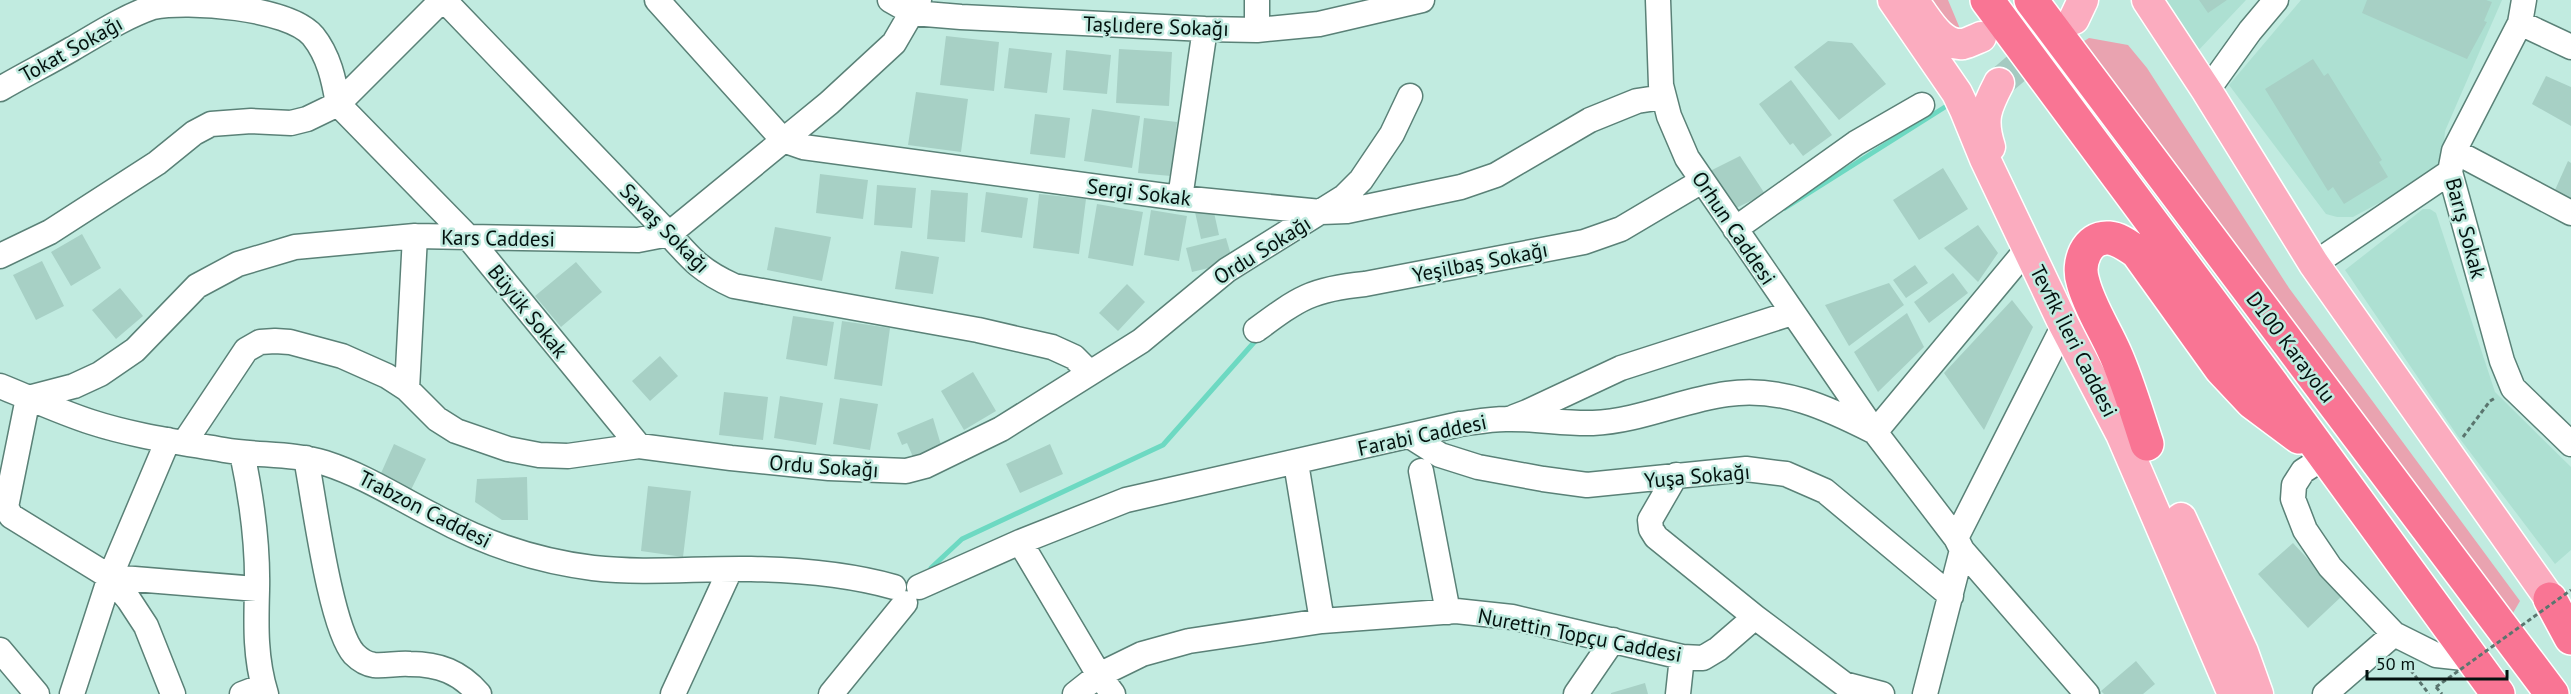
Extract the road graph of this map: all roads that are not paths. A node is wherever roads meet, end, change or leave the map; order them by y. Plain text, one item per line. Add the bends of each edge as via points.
1 (443, 0) edge
2 (657, 0) edge
3 (890, 0) edge
4 (1257, 0) edge
5 (1422, 0) edge
6 (1658, 0) edge
7 (1893, 0) edge
8 (1912, 0) edge
9 (1987, 0) edge
10 (2031, 0) edge
11 (2147, 0) edge
12 (2276, 0) edge
13 (916, 6) edge
14 (2522, 12) edge
15 (1205, 29) junction
16 (1257, 30) junction
17 (1981, 37) dead end
18 (2571, 47) edge
19 (3, 80) edge
20 (1999, 83) tunnel mouth
21 (2207, 91) junction
22 (1410, 96) dead end
23 (1663, 97) junction
24 (338, 104) junction
25 (1922, 105) dead end
26 (783, 140) junction
27 (2452, 161) junction
28 (1702, 181) junction
29 (1180, 198) junction
30 (1321, 212) junction
31 (2571, 213) edge
32 (1735, 229) junction
33 (669, 234) junction
34 (415, 236) junction
35 (468, 237) junction
36 (2028, 248) junction
37 (0, 256) edge
38 (2314, 264) junction
39 (1792, 313) junction
40 (2064, 325) junction
41 (1256, 330) dead end
42 (1090, 373) junction
43 (0, 386) edge
44 (407, 389) junction
45 (28, 398) junction
46 (1506, 419) junction
47 (1875, 432) junction
48 (1410, 436) junction
49 (176, 441) junction
50 (2147, 444) junction
51 (2571, 444) edge
52 (639, 446) junction
53 (242, 453) junction
54 (2325, 457) junction
55 (306, 458) junction
56 (1296, 463) junction
57 (1421, 471) dead end
58 (1676, 475) junction
59 (1020, 542) junction
60 (1959, 544) junction
61 (2456, 565) junction
62 (730, 570) junction
63 (110, 577) junction
64 (257, 589) junction
65 (906, 592) junction
66 (2561, 595) edge
67 (1951, 596) junction
68 (1448, 612) junction
69 (1755, 617) junction
70 (1322, 621) junction
71 (2571, 625) edge
72 (2394, 634) junction
73 (2571, 638) edge
74 (1613, 640) junction
75 (0, 650) edge
76 (1682, 657) junction
77 (2473, 659) junction
78 (1106, 685) edge
79 (1839, 689) edge
80 (257, 691) edge
81 (2571, 692) edge
82 (37, 694) edge
83 (72, 694) edge
84 (173, 694) edge
85 (479, 694) edge
86 (673, 694) edge
87 (831, 694) edge
88 (1075, 694) edge
89 (1576, 694) edge
90 (1678, 694) edge
91 (1882, 694) edge
92 (1925, 694) edge
93 (2087, 694) edge
94 (2233, 694) edge
95 (2258, 694) edge
96 (2325, 694) edge
97 (2498, 694) edge
98 (2552, 694) edge

1 - 24 street
1 - 33 street, Savaş Sokağı
2 - 26 street
3 - 13 street, Taşlıdere Sokağı
4 - 16 street
5 - 16 street, Taşlıdere Sokağı via 1319,24
6 - 23 street, Orhun Caddesi
7 - 36 main road, Tevfik İleri Caddesi via 1957,93
8 - 17 main road via 1948,41 1963,44
9 - 54 highway, D100 Karayolu
10 - 61 highway, D100 Karayolu
11 - 21 main road
12 - 21 street
13 - 15 street, Taşlıdere Sokağı via 961,17
13 - 26 street, Kars Caddesi via 894,42 852,84
14 - 18 street
14 - 27 street, Barış Sokak
15 - 16 street, Taşlıdere Sokağı
15 - 29 street
19 - 24 street, Tokat Sokağı via 154,6 203,0 283,17 302,27 321,49
20 - 50 main road via 1986,107 1984,129 1995,160
21 - 38 main road
22 - 30 street, Ordu Sokağı via 1392,134 1361,180
23 - 28 street, Orhun Caddesi via 1675,134
23 - 30 street, Sergi Sokak via 1637,101 1590,120 1496,175 1461,187 1347,211
24 - 35 street, Büyük Sokak
24 - 37 street via 291,123 211,124 50,232
25 - 32 street via 1856,143
26 - 29 street, Sergi Sokak via 844,155
26 - 33 street, Kars Caddesi
27 - 31 street
27 - 38 street
27 - 51 street, Barış Sokak via 2502,361 2513,388
28 - 32 street, Orhun Caddesi
28 - 41 street, Yeşilbaş Sokağı via 1621,229 1584,242 1332,287 1290,304
29 - 30 street, Sergi Sokak
30 - 42 street, Ordu Sokağı via 1227,270 1141,341
32 - 39 street, Orhun Caddesi
33 - 35 street, Kars Caddesi via 638,240
33 - 42 street, Savaş Sokağı via 693,263 734,286 1052,347 1074,357
34 - 35 street, Kars Caddesi
34 - 44 street
34 - 45 street, Kars Caddesi via 295,247 238,264 197,286 118,363 74,386
35 - 52 street, Büyük Sokak
36 - 40 main road, Tevfik İleri Caddesi
36 - 47 street
38 - 66 main road
39 - 46 street via 1621,368
39 - 47 street, Orhun Caddesi
40 - 60 street
40 - 94 main road, Tevfik İleri Caddesi via 2121,434
42 - 52 street, Ordu Sokağı via 1001,429 925,466 906,471 829,468
43 - 45 street, Trabzon Caddesi
44 - 49 street, Ordu Sokağı via 342,356 290,342 260,342 246,350
44 - 52 street, Ordu Sokağı via 437,419 456,431 508,449 568,456
45 - 49 street, Trabzon Caddesi via 93,422
45 - 63 street via 6,507 11,516
46 - 47 street, Farabi Caddesi via 1593,423 1726,394 1752,392 1809,402
46 - 48 street, Farabi Caddesi via 1460,424
47 - 60 street, Farabi Caddesi
48 - 56 street, Farabi Caddesi
48 - 58 street, Yuşa Sokağı via 1450,458 1542,479 1587,485
49 - 53 street, Trabzon Caddesi
49 - 63 street, Ordu Sokağı
50 - 54 highway via 2080,267 2086,250 2095,241 2108,238 2137,252 2221,369 2252,402
50 - 95 main road via 2243,652
53 - 55 street, Trabzon Caddesi
53 - 64 street
54 - 72 street via 2303,471 2294,485 2293,499 2305,530 2330,567
54 - 77 highway, D100 Karayolu
55 - 62 street, Trabzon Caddesi via 354,472 434,517 522,553 593,568
55 - 85 street via 333,600 353,653 373,665 410,663 445,668
56 - 59 street, Farabi Caddesi via 1126,500
56 - 70 street
57 - 68 street
58 - 67 street, Yuşa Sokağı via 1746,469 1786,474 1825,491
58 - 69 street via 1650,520 1651,529
59 - 65 street, Farabi Caddesi
59 - 78 street
60 - 67 street
60 - 93 street, Farabi Caddesi
61 - 81 highway
61 - 98 highway, D100 Karayolu
62 - 65 street, Trabzon Caddesi via 858,577
62 - 86 street
63 - 64 street
63 - 83 street, Ordu Sokağı
63 - 84 street via 146,626
64 - 80 street
65 - 87 street, Farabi Caddesi
66 - 71 street
66 - 73 highway
67 - 92 street
68 - 70 street, Nurettin Topçu Caddesi
68 - 74 street, Nurettin Topçu Caddesi via 1512,616
69 - 76 street, Nurettin Topçu Caddesi via 1718,650 1703,658
69 - 79 street
70 - 78 street, Nurettin Topçu Caddesi via 1189,641 1142,654
72 - 77 street via 2436,655
72 - 96 street
74 - 76 street, Nurettin Topçu Caddesi
74 - 89 street
75 - 82 street
76 - 90 street
77 - 97 highway, D100 Karayolu
78 - 88 street, Nurettin Topçu Caddesi
79 - 91 street

